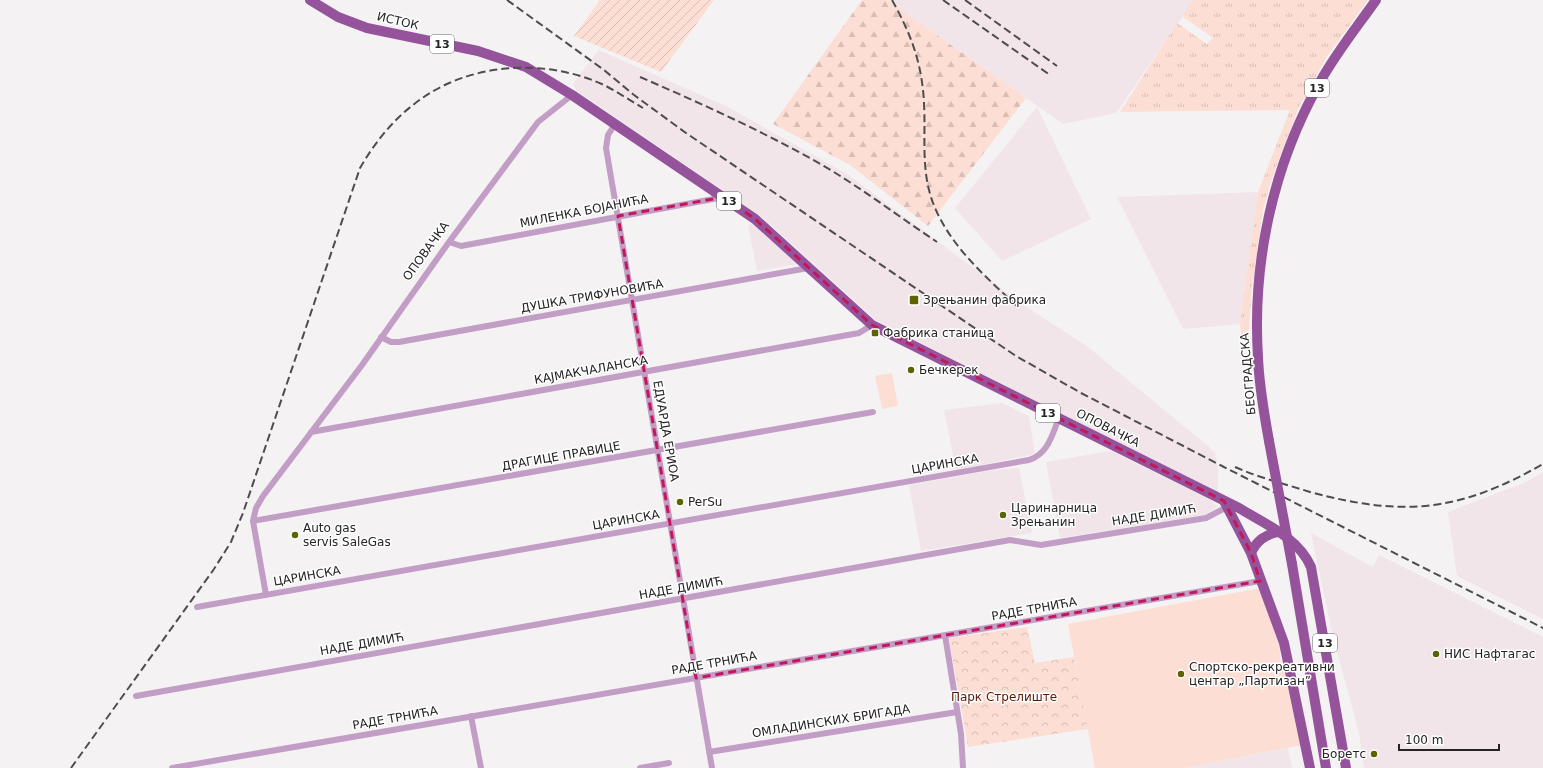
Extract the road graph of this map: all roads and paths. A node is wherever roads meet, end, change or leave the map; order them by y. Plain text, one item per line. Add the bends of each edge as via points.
1 (310, 0) edge
2 (1376, 0) edge
3 (572, 95) junction
4 (615, 124) junction
5 (724, 198) junction
6 (618, 216) junction
7 (448, 242) junction
8 (808, 268) junction
9 (632, 301) junction
10 (872, 326) junction
11 (381, 337) junction
12 (644, 371) junction
13 (873, 412) dead end
14 (1058, 418) junction
15 (311, 432) junction
16 (658, 450) junction
17 (1225, 504) junction
18 (253, 521) junction
19 (670, 524) junction
20 (1278, 532) junction
21 (1251, 553) junction
22 (1260, 580) junction
23 (266, 595) junction
24 (683, 598) junction
25 (197, 607) dead end
26 (945, 635) junction
27 (696, 678) junction
28 (136, 696) dead end
29 (957, 712) junction
30 (471, 716) junction
31 (709, 752) junction
32 (669, 763) dead end
33 (172, 768) edge
34 (481, 768) edge
35 (640, 768) edge
36 (712, 768) edge
37 (963, 768) edge
38 (1310, 768) edge
39 (1326, 768) edge
40 (1346, 768) edge

1 - 3 main road, ИСТОК / 13 via 338,17 367,28 509,60 526,67
2 - 39 main road, БЕОГРАДСКА / 13, bridge via 1337,54 1312,97 1288,152 1271,206 1260,265 1257,320 1259,377
3 - 4 main road, 13
3 - 7 street, ОПОВАЧКА via 538,122
4 - 5 main road, 13
4 - 6 street, ЕДУАРДА ЕРИОА via 608,135 606,148
5 - 6 street, МИЛЕНКА БОЈАНИЋА
5 - 8 main road, 13 via 755,219
6 - 7 street, МИЛЕНКА БОЈАНИЋА via 461,246
6 - 9 street, ЕДУАРДА ЕРИОА
7 - 11 street, ОПОВАЧКА
8 - 9 street, ДУШКА ТРИФУНОВИЋА
8 - 10 main road, 13
9 - 11 street, ДУШКА ТРИФУНОВИЋА via 399,342 391,342
9 - 12 street, ЕДУАРДА ЕРИОА
10 - 12 street, КАЈМАКЧАЛАНСКА via 859,333
10 - 14 main road, ОПОВАЧКА / 13
11 - 15 street, ОПОВАЧКА
12 - 15 street, КАЈМАКЧАЛАНСКА
12 - 16 street, ЕДУАРДА ЕРИОА
13 - 16 street, ДРАГИЦЕ ПРАВИЦЕ
14 - 17 main road, ОПОВАЧКА / 13
14 - 19 street, ЦАРИНСКА via 1048,444 1041,454 1029,460
15 - 18 street, ОПОВАЧКА via 263,496 256,508
16 - 18 street, ДРАГИЦЕ ПРАВИЦЕ
16 - 19 street, ЕДУАРДА ЕРИОА
17 - 20 main road, 13
17 - 21 main road
17 - 24 street, НАДЕ ДИМИЋ via 1206,518 1041,544 1010,540
18 - 23 street
19 - 23 street, ЦАРИНСКА
19 - 24 street, ЕДУАРДА ЕРИОА
20 - 21 main road via 1259,540
20 - 40 main road, 13 via 1295,543 1311,567
21 - 22 main road
22 - 26 street, РАДЕ ТРНИЋА
22 - 38 main road via 1284,643
23 - 25 street, ЦАРИНСКА
24 - 27 street, ЕДУАРДА ЕРИОА
24 - 28 street, НАДЕ ДИМИЋ
26 - 27 street, РАДЕ ТРНИЋА
26 - 29 street
27 - 30 street, РАДЕ ТРНИЋА
27 - 31 street, ЕДУАРДА ЕРИОА
29 - 31 street, ОМЛАДИНСКИХ БРИГАДА
29 - 37 street
30 - 33 street, РАДЕ ТРНИЋА
30 - 34 street
31 - 36 street, ЕДУАРДА ЕРИОА
32 - 35 street

